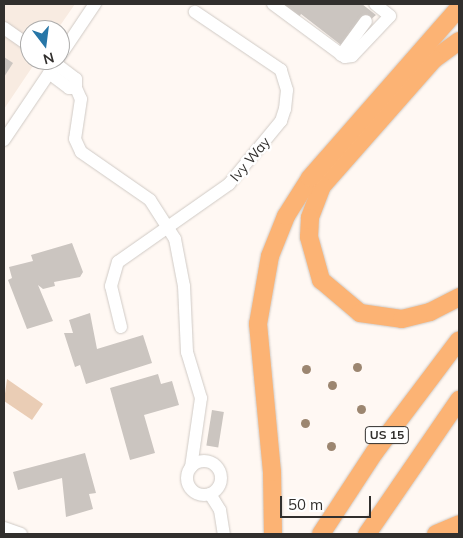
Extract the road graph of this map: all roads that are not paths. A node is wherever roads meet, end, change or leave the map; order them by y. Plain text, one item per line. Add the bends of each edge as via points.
1 (94, 4) edge
2 (273, 4) edge
3 (375, 4) edge
4 (457, 8) edge
5 (195, 12) dead end
6 (366, 21) dead end
7 (4, 28) edge
8 (459, 30) edge
9 (20, 39) edge
10 (70, 40) edge
11 (453, 44) edge
12 (341, 55) junction
13 (50, 70) edge
14 (59, 70) edge
15 (4, 140) edge
16 (168, 225) junction
17 (459, 297) edge
18 (121, 327) dead end
19 (459, 340) edge
20 (459, 400) edge
21 (191, 467) junction
22 (210, 494) junction
23 (459, 524) edge
24 (4, 528) edge
25 (21, 534) edge
26 (224, 534) edge
27 (273, 534) edge
28 (321, 534) edge
29 (367, 534) edge
30 (436, 534) edge

1 - 10 street
2 - 12 street
3 - 12 street via 390,16 352,56
4 - 27 highway via 310,178 286,216 270,256 258,324 272,472
5 - 16 street, Ivy Way via 281,70 287,100 281,121 229,184
6 - 12 street
7 - 9 street
8 - 11 highway
11 - 17 highway via 322,186 310,218 309,238 321,280 360,313 402,319 430,312
13 - 15 street
14 - 16 street via 69,88 76,88 81,99 75,139 81,152 139,191
16 - 18 street, Ivy Way via 118,262 111,286
16 - 21 street via 180,258 187,352 201,398
19 - 28 highway, US 15 via 374,453
20 - 29 highway, US 15
21 - 22 street via 187,477 190,488 199,495
21 - 22 street via 201,462 216,467 220,482
22 - 26 street via 220,510
23 - 30 highway
24 - 25 street

